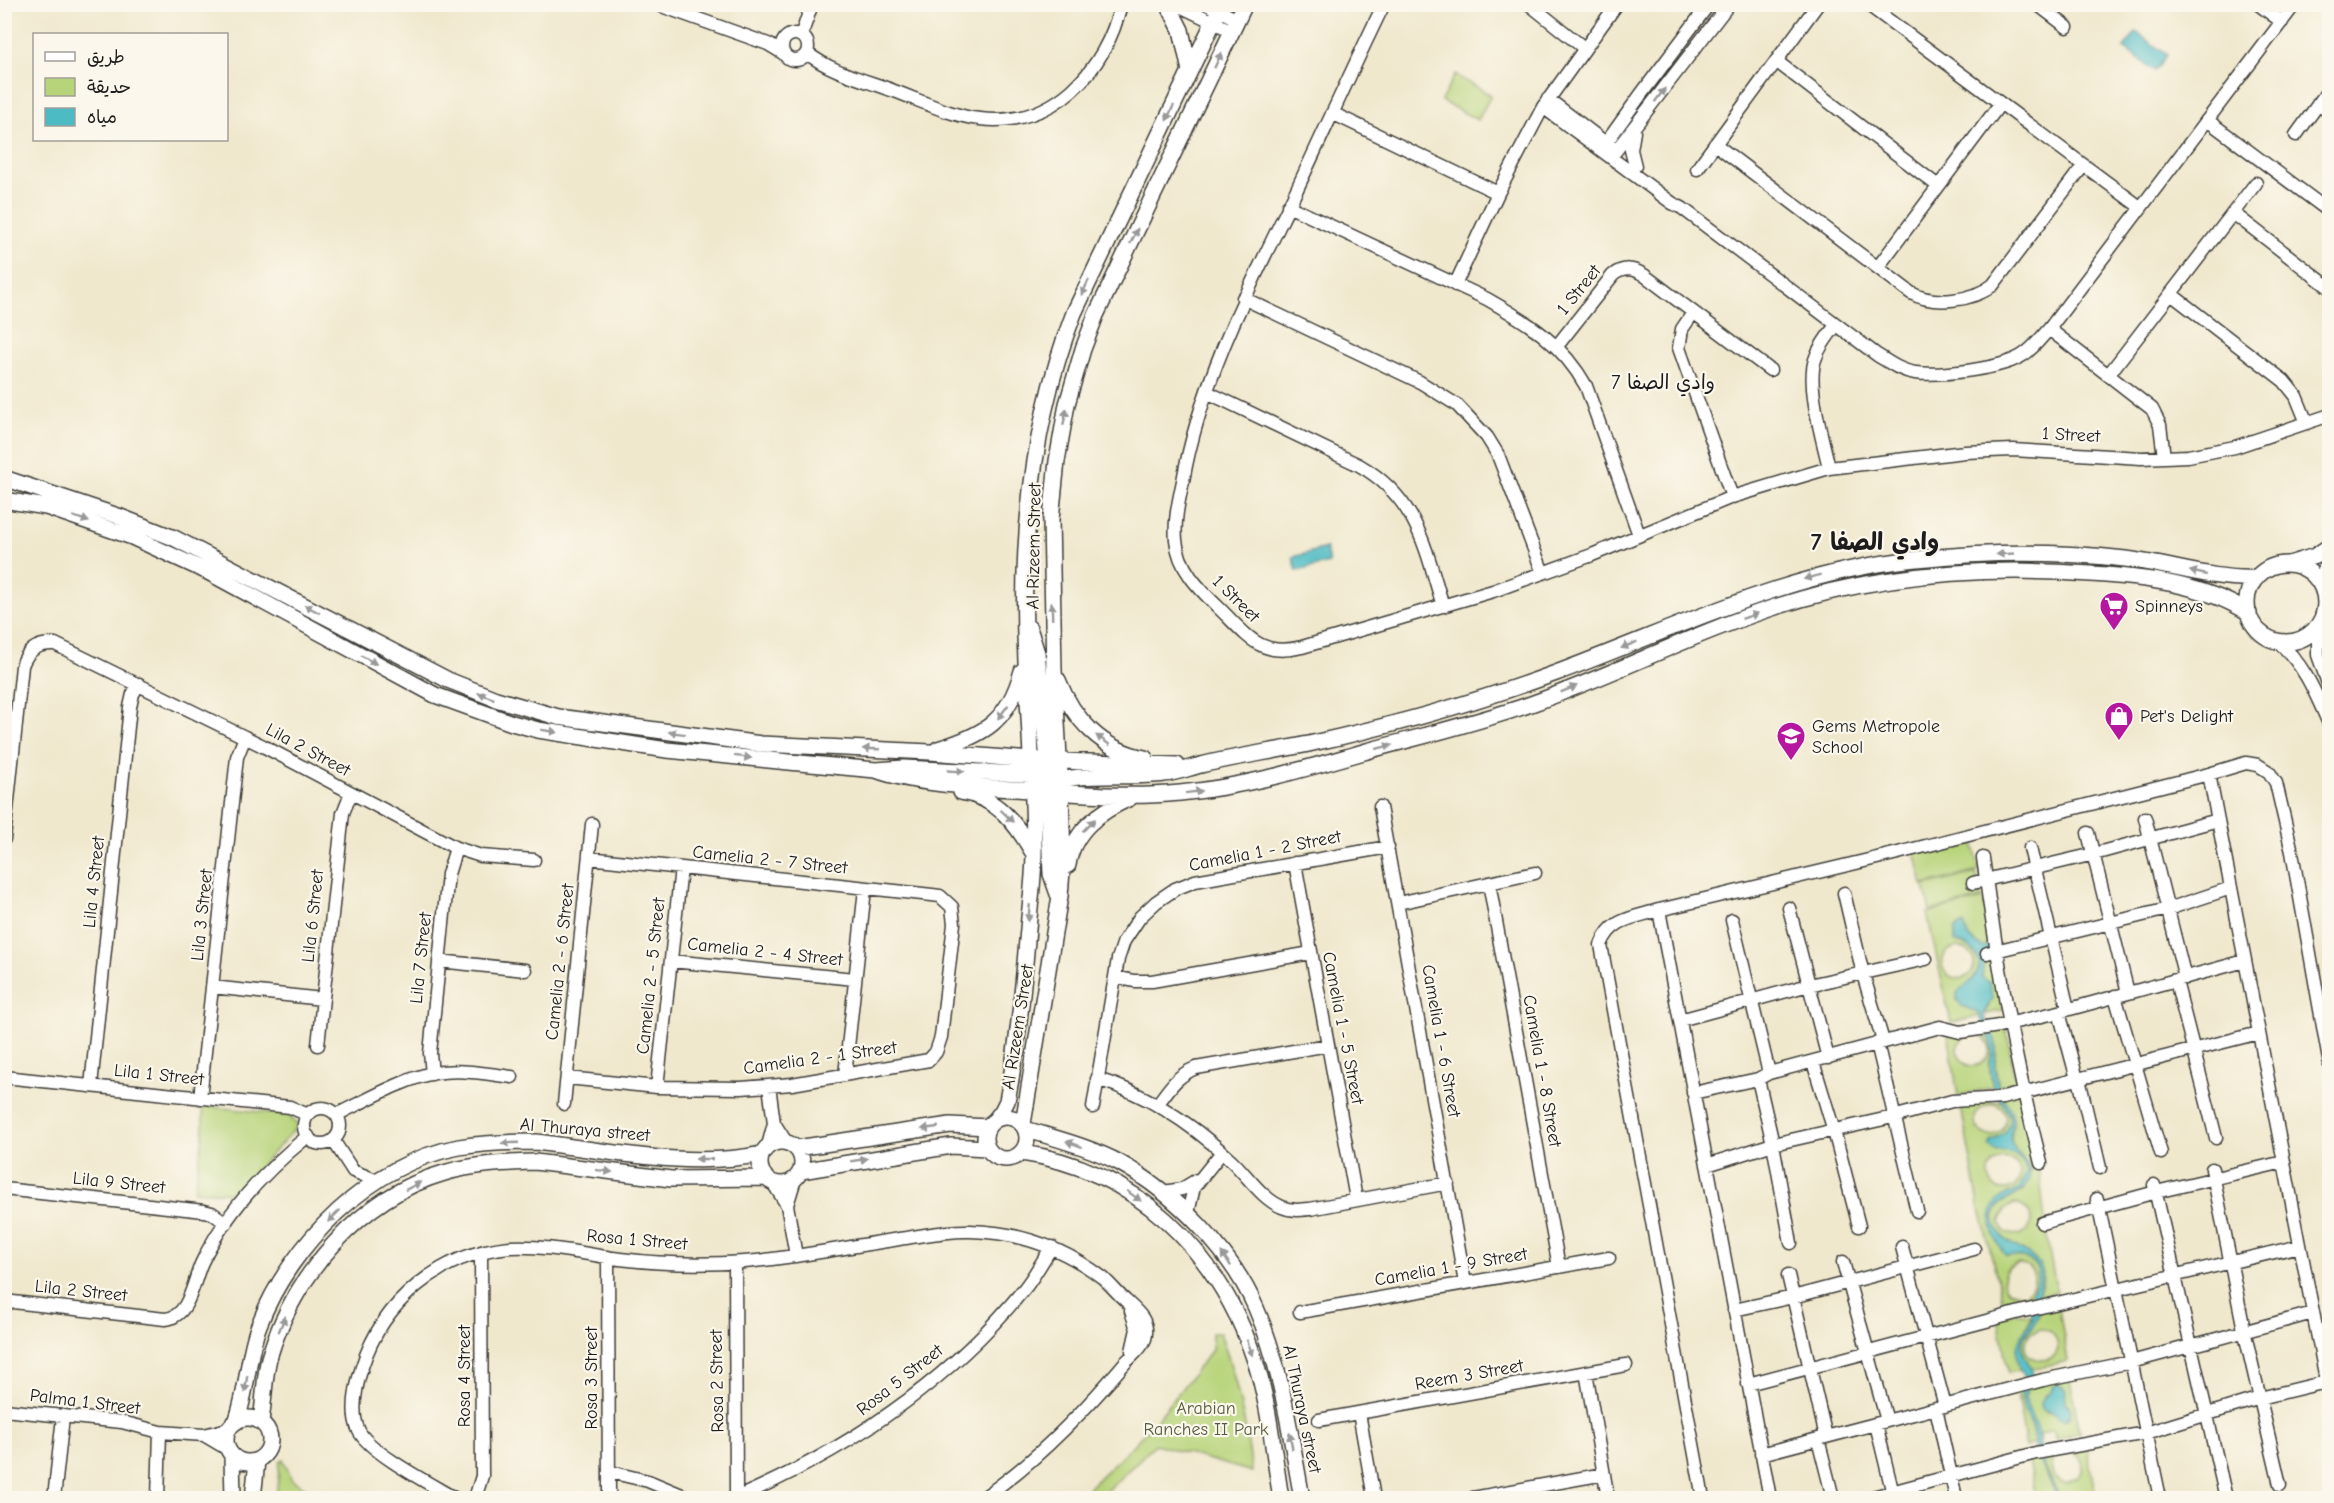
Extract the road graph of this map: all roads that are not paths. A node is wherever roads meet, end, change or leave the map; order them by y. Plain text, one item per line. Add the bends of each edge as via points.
1 (656, 4) edge
2 (812, 4) edge
3 (1121, 4) edge
4 (1168, 4) edge
5 (1176, 4) edge
6 (1245, 4) edge
7 (1384, 4) edge
8 (1529, 4) edge
9 (1617, 4) edge
10 (1709, 4) edge
11 (1729, 4) edge
12 (1818, 4) edge
13 (1867, 4) edge
14 (2037, 4) edge
15 (2258, 4) edge
16 (2295, 4) edge
17 (1215, 11) edge
18 (2282, 22) junction
19 (1235, 25) junction
20 (2067, 27) dead end
21 (801, 36) junction
22 (785, 39) junction
23 (762, 42) junction
24 (1584, 48) junction
25 (783, 53) junction
26 (807, 53) junction
27 (1776, 61) junction
28 (1190, 71) junction
29 (2330, 88) edge
30 (1546, 103) junction
31 (2000, 104) junction
32 (2318, 104) junction
33 (1628, 111) junction
34 (1332, 113) junction
35 (2330, 113) edge
36 (2207, 120) junction
37 (1636, 126) junction
38 (1588, 129) junction
39 (2296, 135) dead end
40 (1715, 144) junction
41 (1609, 151) junction
42 (1635, 166) junction
43 (2083, 166) junction
44 (1697, 169) dead end
45 (2256, 183) dead end
46 (1938, 186) junction
47 (1498, 193) junction
48 (1288, 206) junction
49 (2140, 207) junction
50 (1682, 208) junction
51 (2330, 212) edge
52 (2233, 213) junction
53 (1878, 267) junction
54 (1455, 285) junction
55 (2330, 288) edge
56 (2171, 294) junction
57 (1243, 298) junction
58 (1693, 313) junction
59 (1836, 325) junction
60 (2049, 329) junction
61 (1557, 346) junction
62 (1770, 370) dead end
63 (2109, 374) junction
64 (1207, 392) junction
65 (2330, 416) edge
66 (2307, 423) junction
67 (2164, 457) junction
68 (1829, 468) junction
69 (4, 478) edge
70 (4, 494) edge
71 (1732, 497) junction
72 (4, 500) edge
73 (48, 500) junction
74 (1639, 534) junction
75 (2330, 546) edge
76 (2330, 557) edge
77 (2289, 564) junction
78 (1544, 573) junction
79 (2256, 578) junction
80 (2323, 589) junction
81 (1443, 606) junction
82 (2248, 613) junction
83 (1026, 620) junction
84 (2318, 624) junction
85 (2276, 640) junction
86 (1025, 659) junction
87 (1054, 670) junction
88 (139, 684) junction
89 (2330, 689) edge
90 (2330, 726) edge
91 (245, 737) junction
92 (930, 752) junction
93 (1198, 765) junction
94 (876, 770) junction
95 (2209, 774) junction
96 (1047, 777) junction
97 (351, 793) junction
98 (1136, 795) junction
99 (1380, 807) dead end
100 (2145, 818) dead end
101 (2218, 819) junction
102 (592, 824) dead end
103 (2088, 833) dead end
104 (4, 839) edge
105 (2151, 839) junction
106 (1388, 847) junction
107 (456, 848) junction
108 (2031, 848) dead end
109 (1034, 854) junction
110 (2094, 854) junction
111 (588, 858) junction
112 (1983, 858) dead end
113 (534, 860) dead end
114 (1295, 863) junction
115 (2035, 867) junction
116 (681, 868) junction
117 (1535, 873) dead end
118 (1979, 881) junction
119 (1489, 883) junction
120 (2231, 888) junction
121 (865, 889) junction
122 (1844, 893) dead end
123 (1060, 896) junction
124 (1398, 903) junction
125 (1789, 908) dead end
126 (2168, 909) junction
127 (1659, 910) junction
128 (1732, 920) dead end
129 (2111, 924) junction
130 (2051, 938) junction
131 (1991, 952) junction
132 (1311, 953) junction
133 (1926, 959) dead end
134 (439, 961) junction
135 (671, 961) junction
136 (2245, 961) junction
137 (525, 970) dead end
138 (1863, 974) junction
139 (1115, 976) junction
140 (855, 979) junction
141 (2180, 980) junction
142 (1809, 985) junction
143 (213, 987) junction
144 (2121, 995) junction
145 (322, 999) junction
146 (1752, 1001) junction
147 (2063, 1010) junction
148 (1021, 1017) junction
149 (1039, 1020) junction
150 (1680, 1020) junction
151 (2009, 1023) junction
152 (2259, 1033) junction
153 (1880, 1042) junction
154 (1328, 1044) junction
155 (318, 1045) dead end
156 (1015, 1050) junction
157 (2193, 1050) junction
158 (1033, 1053) junction
159 (933, 1057) joint
160 (1828, 1058) junction
161 (1813, 1062) junction
162 (2135, 1065) junction
163 (2330, 1066) edge
164 (432, 1074) junction
165 (846, 1075) junction
166 (1763, 1076) junction
167 (4, 1077) edge
168 (512, 1077) dead end
169 (567, 1078) junction
170 (1097, 1079) junction
171 (2078, 1079) junction
172 (91, 1086) junction
173 (769, 1086) junction
174 (657, 1087) junction
175 (1694, 1093) junction
176 (2023, 1093) junction
177 (200, 1098) junction
178 (564, 1104) dead end
179 (1157, 1105) junction
180 (1093, 1107) dead end
181 (308, 1115) junction
182 (336, 1115) junction
183 (1893, 1117) junction
184 (774, 1124) junction
185 (991, 1124) junction
186 (1024, 1127) junction
187 (1834, 1131) junction
188 (308, 1136) junction
189 (2216, 1138) dead end
190 (333, 1140) junction
191 (1773, 1144) junction
192 (791, 1145) junction
193 (987, 1148) junction
194 (765, 1150) junction
195 (1222, 1152) junction
196 (1022, 1153) junction
197 (2161, 1153) dead end
198 (2284, 1162) junction
199 (2041, 1163) dead end
200 (1707, 1165) junction
201 (2100, 1168) dead end
202 (353, 1171) junction
203 (2213, 1174) junction
204 (798, 1175) junction
205 (1198, 1179) junction
206 (378, 1181) junction
207 (770, 1181) junction
208 (1448, 1183) junction
209 (4, 1189) edge
210 (2155, 1189) junction
211 (1164, 1192) junction
212 (354, 1197) junction
213 (1356, 1199) junction
214 (2098, 1203) junction
215 (787, 1205) junction
216 (1917, 1211) dead end
217 (1188, 1213) junction
218 (226, 1223) junction
219 (2042, 1223) dead end
220 (1859, 1226) dead end
221 (1791, 1243) dead end
222 (2300, 1246) junction
223 (1052, 1247) junction
224 (1902, 1247) dead end
225 (1974, 1249) dead end
226 (481, 1252) junction
227 (796, 1256) junction
228 (608, 1257) junction
229 (1609, 1258) dead end
230 (1843, 1262) dead end
231 (735, 1263) junction
232 (2231, 1263) junction
233 (1558, 1266) junction
234 (1908, 1268) junction
235 (1788, 1275) dead end
236 (2175, 1275) junction
237 (1849, 1282) junction
238 (1466, 1283) junction
239 (2116, 1289) junction
240 (1793, 1297) junction
241 (4, 1301) edge
242 (1734, 1310) junction
243 (1300, 1312) dead end
244 (2313, 1313) junction
245 (2244, 1330) junction
246 (1926, 1336) junction
247 (2191, 1344) junction
248 (1868, 1352) junction
249 (2132, 1362) junction
250 (1626, 1365) dead end
251 (1810, 1367) junction
252 (1586, 1372) junction
253 (2326, 1382) junction
254 (1748, 1383) junction
255 (2260, 1398) junction
256 (2330, 1400) edge
257 (1940, 1407) junction
258 (4, 1410) edge
259 (1359, 1413) junction
260 (2207, 1415) junction
261 (63, 1417) junction
262 (1319, 1420) dead end
263 (261, 1422) junction
264 (1881, 1422) junction
265 (232, 1426) junction
266 (160, 1432) junction
267 (2146, 1433) junction
268 (204, 1435) junction
269 (1822, 1438) junction
270 (229, 1452) junction
271 (1761, 1454) junction
272 (256, 1461) junction
273 (609, 1472) junction
274 (1604, 1474) junction
275 (1951, 1476) junction
276 (2280, 1485) dead end
277 (1893, 1495) edge
278 (1504, 1496) edge
279 (54, 1498) edge
280 (158, 1498) edge
281 (233, 1498) edge
282 (253, 1498) edge
283 (454, 1498) edge
284 (475, 1498) edge
285 (609, 1498) edge
286 (689, 1498) edge
287 (736, 1498) edge
288 (983, 1498) edge
289 (1281, 1498) edge
290 (1302, 1498) edge
291 (1374, 1498) edge
292 (1473, 1498) edge
293 (1608, 1498) edge
294 (1703, 1498) edge
295 (1770, 1498) edge
296 (1833, 1498) edge
297 (1869, 1498) edge
298 (1956, 1498) edge
299 (2160, 1498) edge
300 (2226, 1498) edge

1 - 23 street
2 - 21 street
3 - 26 street via 1109,43 1084,80 1054,104 1018,118 986,120 954,113 830,67
4 - 28 street via 1181,30
5 - 17 street
6 - 19 street, Al Rizeem Street
7 - 34 street, 1 Street
8 - 24 street
9 - 24 street
10 - 33 street
37 -> 11 street
12 - 27 street
13 - 31 street
14 - 20 street
15 - 18 street
16 - 18 street
17 - 19 street
17 - 28 street, Al Rizeem Street
18 - 36 street
87 -> 19 street, Al Rizeem Street via 1051,519 1061,434 1074,377 1105,295
21 - 22 street via 794,34
21 - 26 street via 807,41
22 - 23 street
22 - 25 street
23 - 25 street
24 - 30 street
25 - 26 street via 795,61
27 - 40 street
27 - 46 street
28 -> 83 street, Al Rizeem Street via 1082,295 1055,365 1030,485
29 - 32 street
30 - 38 street
30 - 41 street
30 - 47 street
31 - 43 street
31 - 46 street
32 - 35 street
32 - 39 street
33 - 38 street via 1610,126
33 - 41 street
34 - 47 street
34 - 48 street, 1 Street
36 - 49 street
36 - 51 street
37 - 41 street
37 - 42 street via 1631,150
38 - 41 street
40 - 44 street
40 - 53 street
41 - 42 street
41 - 50 street
42 - 50 street via 1676,198
43 - 49 street
43 - 53 street via 2000,277 1984,292 1964,298 1926,300
45 - 52 street
46 - 53 street
47 - 54 street
48 - 54 street
48 - 57 street, 1 Street
49 - 60 street
50 - 59 street
52 - 55 street
52 - 56 street
54 - 61 street via 1506,310
56 - 63 street
56 - 66 street via 2284,381 2296,396
57 - 64 street, 1 Street
57 - 78 street via 1420,382 1457,405 1498,455
58 - 61 street, 1 Street via 1639,271 1625,268 1613,274
58 - 62 street, 1 Street
58 - 71 street via 1682,329 1679,348
59 - 60 street via 1900,369 1914,373 2007,363 2023,355
59 - 68 street via 1820,348 1812,370
60 - 63 street
61 - 74 street via 1574,364 1586,386
63 - 67 street via 2152,409 2160,425
64 - 81 street via 1382,479 1403,501 1417,525
64 - 81 street, 1 Street via 1187,458 1176,541 1189,576 1249,637 1268,649 1291,650
65 - 66 street, 1 Street
66 - 67 street, 1 Street via 2235,447
67 - 68 street, 1 Street via 2013,450
68 - 71 street, 1 Street
69 - 73 street
70 - 73 street
71 - 74 street, 1 Street
72 - 73 street
92 -> 73 street via 761,744 568,718 520,707 425,669 183,542 118,516
73 -> 94 street via 183,560 435,695 495,718 538,730 667,750
74 - 78 street, 1 Street
75 - 77 street via 2315,556
76 - 80 street
77 - 79 street via 2268,569
77 - 80 street via 2309,572
78 - 81 street, 1 Street
79 - 82 street via 2248,598
79 -> 93 street via 2217,576 2127,559 2046,553 1943,556 1854,567 1764,592 1556,673 1467,703 1323,741
80 - 84 street via 2325,603
82 - 85 street via 2260,631
98 -> 82 street via 1254,782 1462,726 1532,704 1740,619 1805,598 1879,582 2000,571 2112,575 2214,595
83 - 86 street, Al Rizeem Street
83 - 96 street via 1037,653
84 - 85 street via 2301,638
84 - 89 street via 2318,655
85 - 90 street via 2304,671
86 -> 92 street via 1015,694 996,722 973,738
86 - 96 street, Al Rizeem Street
93 -> 87 street via 1137,756 1100,739 1073,711
87 - 96 street, Al Rizeem Street
88 - 91 street, Lila 2 Street
88 - 104 street, Lila 2 Street via 55,644 40,645 24,659
88 - 172 street, Lila 4 Street via 130,707
91 - 97 street, Lila 2 Street
91 - 143 street, Lila 3 Street via 237,757
92 - 96 street
93 - 96 street via 1160,775
94 -> 96 street via 904,768
94 -> 109 street via 898,784 985,799 1017,826
95 - 101 street
95 - 127 street
95 - 163 street via 2246,763 2269,772 2276,783
96 - 98 street
96 - 109 street, Al Rizeem Street
96 - 123 street via 1051,874
97 - 107 street, Lila 2 Street
97 - 145 street, Lila 6 Street via 344,807
123 -> 98 street, Al Rizeem Street via 1079,835 1104,811
99 - 106 street, Camelia 1 - 6 Street
100 - 105 street
101 - 105 street
101 - 120 street
102 - 111 street, Camelia 2 - 6 Street
103 - 110 street
105 - 110 street
105 - 126 street
106 - 114 street, Camelia 1 - 2 Street
106 - 124 street, Camelia 1 - 6 Street
107 - 113 street, Lila 2 Street via 481,856
107 - 134 street, Lila 7 Street via 449,868
108 - 115 street
109 -> 148 street, Al Rizeem Street
110 - 115 street
110 - 129 street
111 - 116 street, Camelia 2 - 7 Street
111 - 169 street, Camelia 2 - 6 Street
112 - 118 street
114 - 132 street, Camelia 1 - 5 Street
114 - 139 street, Camelia 1 - 2 Street via 1195,882 1169,893 1149,908 1131,930
115 - 118 street
115 - 130 street
116 - 121 street, Camelia 2 - 7 Street
116 - 135 street, Camelia 2 - 5 Street
117 - 119 street
118 - 131 street
119 - 124 street
119 - 233 street, Camelia 1 - 8 Street
120 - 126 street
120 - 136 street
121 - 140 street
121 - 159 street, Camelia 2 - 7 Street via 932,895 947,901 952,908 954,924 941,1037
122 - 138 street
123 - 149 street, Al Rizeem Street
124 - 208 street, Camelia 1 - 6 Street
125 - 142 street
126 - 129 street
126 - 141 street
127 - 150 street
127 - 294 street via 1616,923 1601,945
128 - 146 street
129 - 130 street
129 - 144 street
130 - 131 street
130 - 147 street
131 - 151 street
132 - 139 street via 1152,981
132 - 154 street, Camelia 1 - 5 Street
133 - 138 street
134 - 137 street
134 - 164 street, Lila 7 Street via 430,1053
135 - 140 street, Camelia 2 - 4 Street
135 - 174 street, Camelia 2 - 5 Street
136 - 141 street
136 - 152 street
138 - 142 street
138 - 153 street
139 - 170 street, Camelia 1 - 2 Street
140 - 165 street
141 - 144 street
141 - 157 street
142 - 146 street
142 - 160 street
143 - 145 street
143 - 177 street, Lila 3 Street
144 - 147 street
144 - 162 street
145 - 155 street, Lila 6 Street
146 - 150 street
146 - 166 street
147 - 151 street
147 - 171 street
148 - 149 street
148 - 156 street, Al Rizeem Street
149 - 158 street, Al Rizeem Street
150 - 175 street
151 - 153 street via 1966,1031 1940,1027
151 - 176 street
152 - 157 street
152 - 198 street
153 - 160 street
153 - 183 street
154 - 179 street via 1196,1068 1175,1080
154 - 213 street, Camelia 1 - 5 Street
156 - 158 street
156 - 185 street, Al Rizeem Street via 1005,1107
157 - 162 street
157 - 189 street
158 - 186 street, Al Rizeem Street
159 - 165 street, Camelia 2 - 1 Street
160 - 161 street
161 - 166 street
161 - 187 street
162 - 171 street
162 - 197 street
164 - 168 street via 475,1071
164 - 182 street
165 - 173 street, Camelia 2 - 1 Street
166 - 175 street
166 - 191 street
167 - 172 street, Lila 1 Street
169 - 174 street, Camelia 2 - 1 Street
169 - 178 street, Camelia 2 - 6 Street
170 - 179 street
170 - 180 street, Camelia 1 - 2 Street
171 - 176 street
171 - 201 street
172 - 177 street, Lila 1 Street
173 - 174 street, Camelia 2 - 1 Street
173 - 184 street
175 - 200 street
176 - 183 street via 1952,1101
176 - 199 street
177 - 181 street, Lila 1 Street via 295,1108
179 - 195 street
181 - 182 street via 326,1108
181 - 188 street via 304,1126
182 - 190 street via 339,1131
183 - 187 street
183 - 216 street
184 - 192 street
184 - 194 street
185 - 186 street via 1010,1117
185 -> 192 street via 950,1125
185 - 193 street via 985,1138
186 - 196 street via 1027,1144
211 -> 186 street, Al Thuraya street via 1119,1162
187 - 191 street
187 - 220 street
188 - 190 street via 322,1144
188 - 218 street, Lila 2 Street via 262,1178
190 - 202 street
191 - 200 street
191 - 221 street
192 - 194 street via 777,1142
192 - 204 street via 802,1161
193 - 196 street via 1003,1160
204 -> 193 street via 818,1166 951,1146
194 -> 206 street, Al Thuraya street via 738,1158 673,1158 536,1142 487,1144 437,1154
194 - 207 street via 760,1167
195 - 205 street
195 - 213 street via 1282,1207 1310,1209
196 -> 289 street, Al Thuraya street via 1072,1164 1129,1191 1202,1258 1232,1305 1254,1357
198 - 203 street
198 - 222 street
200 - 242 street
202 - 206 street
202 - 212 street
203 - 210 street
203 - 232 street
204 - 207 street via 787,1184
204 - 215 street
205 - 211 street via 1182,1189
205 - 217 street
206 - 212 street, Al Thuraya street
207 - 215 street
263 -> 207 street, Al Thuraya street via 269,1361 291,1303 305,1281 351,1228 418,1183 463,1168 513,1162 671,1179 752,1177
208 - 213 street
208 - 238 street, Camelia 1 - 6 Street
209 - 218 street, Lila 9 Street via 204,1210
210 - 214 street
210 - 236 street
211 - 217 street, Al Thuraya street
212 -> 265 street, Al Thuraya street via 315,1235 273,1292 252,1346 242,1406
214 - 219 street
214 - 239 street
215 - 227 street
290 -> 217 street, Al Thuraya street via 1279,1379 1255,1306 1221,1253
218 - 241 street, Lila 2 Street via 203,1259 185,1306 170,1319
222 - 232 street
222 - 244 street
223 - 227 street, Rosa 1 Street via 1013,1235 965,1231
223 - 287 street, Rosa 5 Street via 1024,1289 986,1330 898,1408 820,1457
223 - 288 street, Rosa 1 Street via 1094,1272 1124,1299 1137,1329 1135,1343 1109,1384 1053,1440
224 - 234 street
225 - 234 street
226 - 228 street, Rosa 1 Street via 534,1247
226 - 283 street, Rosa 1 Street via 444,1266 396,1305 370,1346 355,1398 358,1430 371,1446
226 - 284 street, Rosa 4 Street via 482,1476
227 - 231 street, Rosa 1 Street
228 - 231 street, Rosa 1 Street via 671,1263
228 - 273 street, Rosa 3 Street
229 - 233 street, Camelia 1 - 9 Street
230 - 237 street
231 - 287 street, Rosa 2 Street
232 - 236 street
232 - 245 street
233 - 238 street, Camelia 1 - 9 Street
234 - 237 street
234 - 246 street
235 - 240 street
236 - 239 street
236 - 247 street
237 - 240 street
237 - 248 street
238 - 243 street, Camelia 1 - 9 Street
239 - 246 street
239 - 249 street
240 - 242 street
240 - 251 street
242 - 254 street
244 - 245 street
244 - 253 street
245 - 247 street
245 - 255 street
246 - 248 street
246 - 257 street
247 - 249 street
247 - 260 street
248 - 251 street
248 - 264 street
249 - 257 street via 2067,1374
249 - 267 street
250 - 252 street, Reem 3 Street
251 - 254 street
251 - 269 street
252 - 259 street, Reem 3 Street
252 - 274 street
253 - 255 street
253 - 256 street
254 - 271 street
255 - 260 street
255 - 276 street
257 - 264 street
257 - 275 street
258 - 261 street, Palma 1 Street
259 - 262 street, Reem 3 Street
259 - 291 street
260 - 267 street
260 - 300 street
261 - 266 street, Palma 1 Street via 122,1422
261 - 279 street
263 - 265 street via 248,1418
263 - 272 street via 267,1427 270,1443
264 - 269 street
264 - 277 street
265 - 268 street
265 - 270 street via 225,1442
266 - 268 street, Palma 1 Street
266 - 280 street, Palma 1 Street
267 - 275 street via 2039,1453
267 - 299 street
268 - 270 street
269 - 271 street
269 - 296 street
270 - 272 street via 243,1463
270 - 281 street
271 - 295 street
272 - 282 street
273 - 285 street, Rosa 3 Street
273 - 286 street via 648,1481
274 - 278 street
274 - 293 street
275 - 277 street
275 - 298 street
277 - 297 street
278 - 292 street

